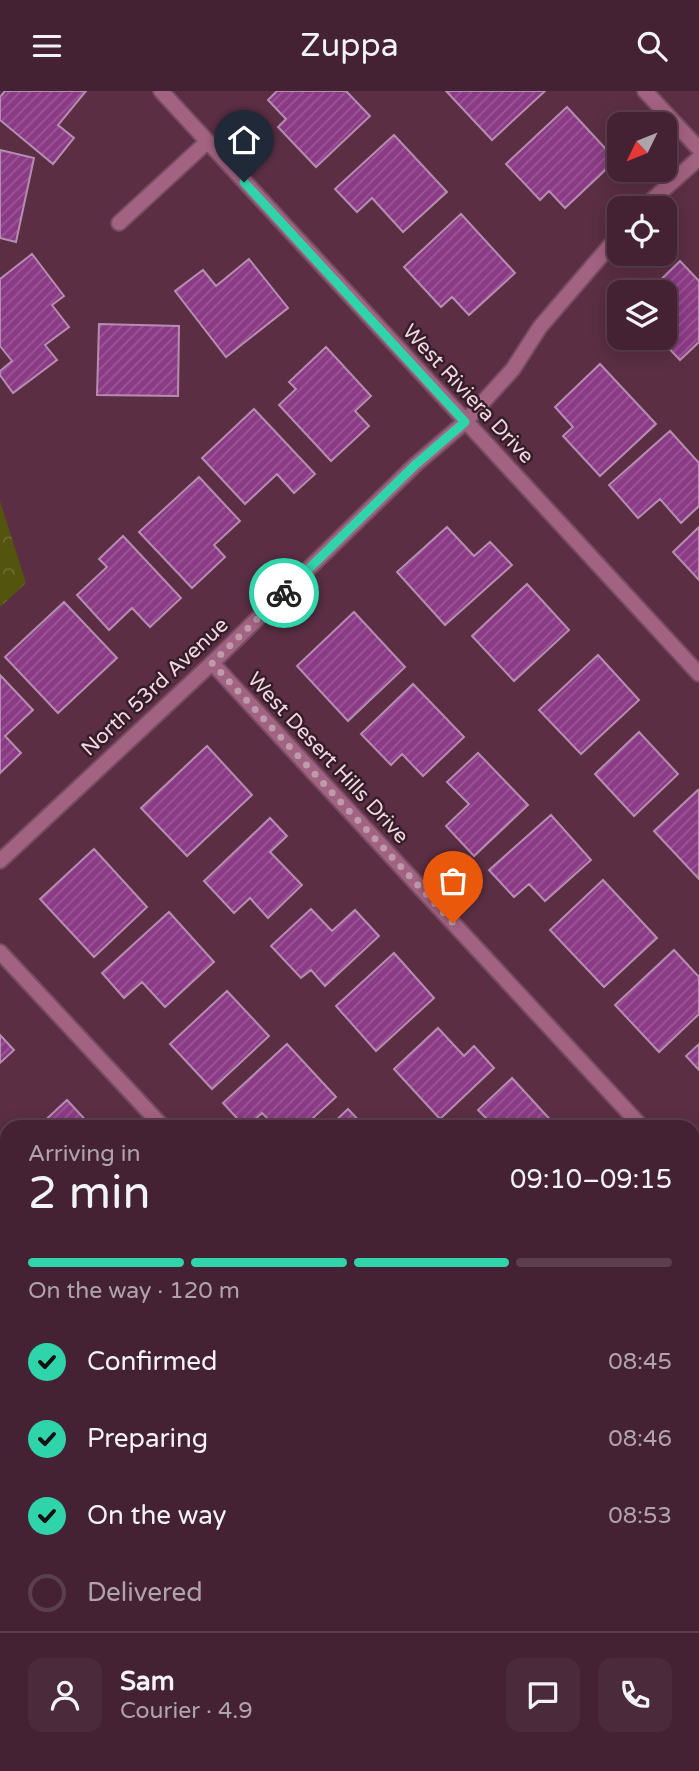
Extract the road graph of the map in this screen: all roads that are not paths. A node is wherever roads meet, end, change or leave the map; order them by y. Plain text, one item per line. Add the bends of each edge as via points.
1 (161, 91) edge
2 (645, 91) edge
3 (207, 142) junction
4 (699, 149) edge
5 (699, 158) edge
6 (656, 196) edge
7 (119, 223) dead end
8 (607, 249) edge
9 (465, 422) junction
10 (212, 663) junction
11 (699, 674) edge
12 (0, 861) edge
13 (0, 952) edge
14 (156, 1120) edge
15 (636, 1120) edge

1 - 3 street, West Riviera Drive
2 - 4 street
3 - 7 street
3 - 9 street, West Riviera Drive
5 - 6 street
8 - 9 street, North 53rd Avenue
9 - 10 street, North 53rd Avenue
9 - 11 street, West Riviera Drive
10 - 12 street, North 53rd Avenue
10 - 15 street, West Desert Hills Drive
13 - 14 street

